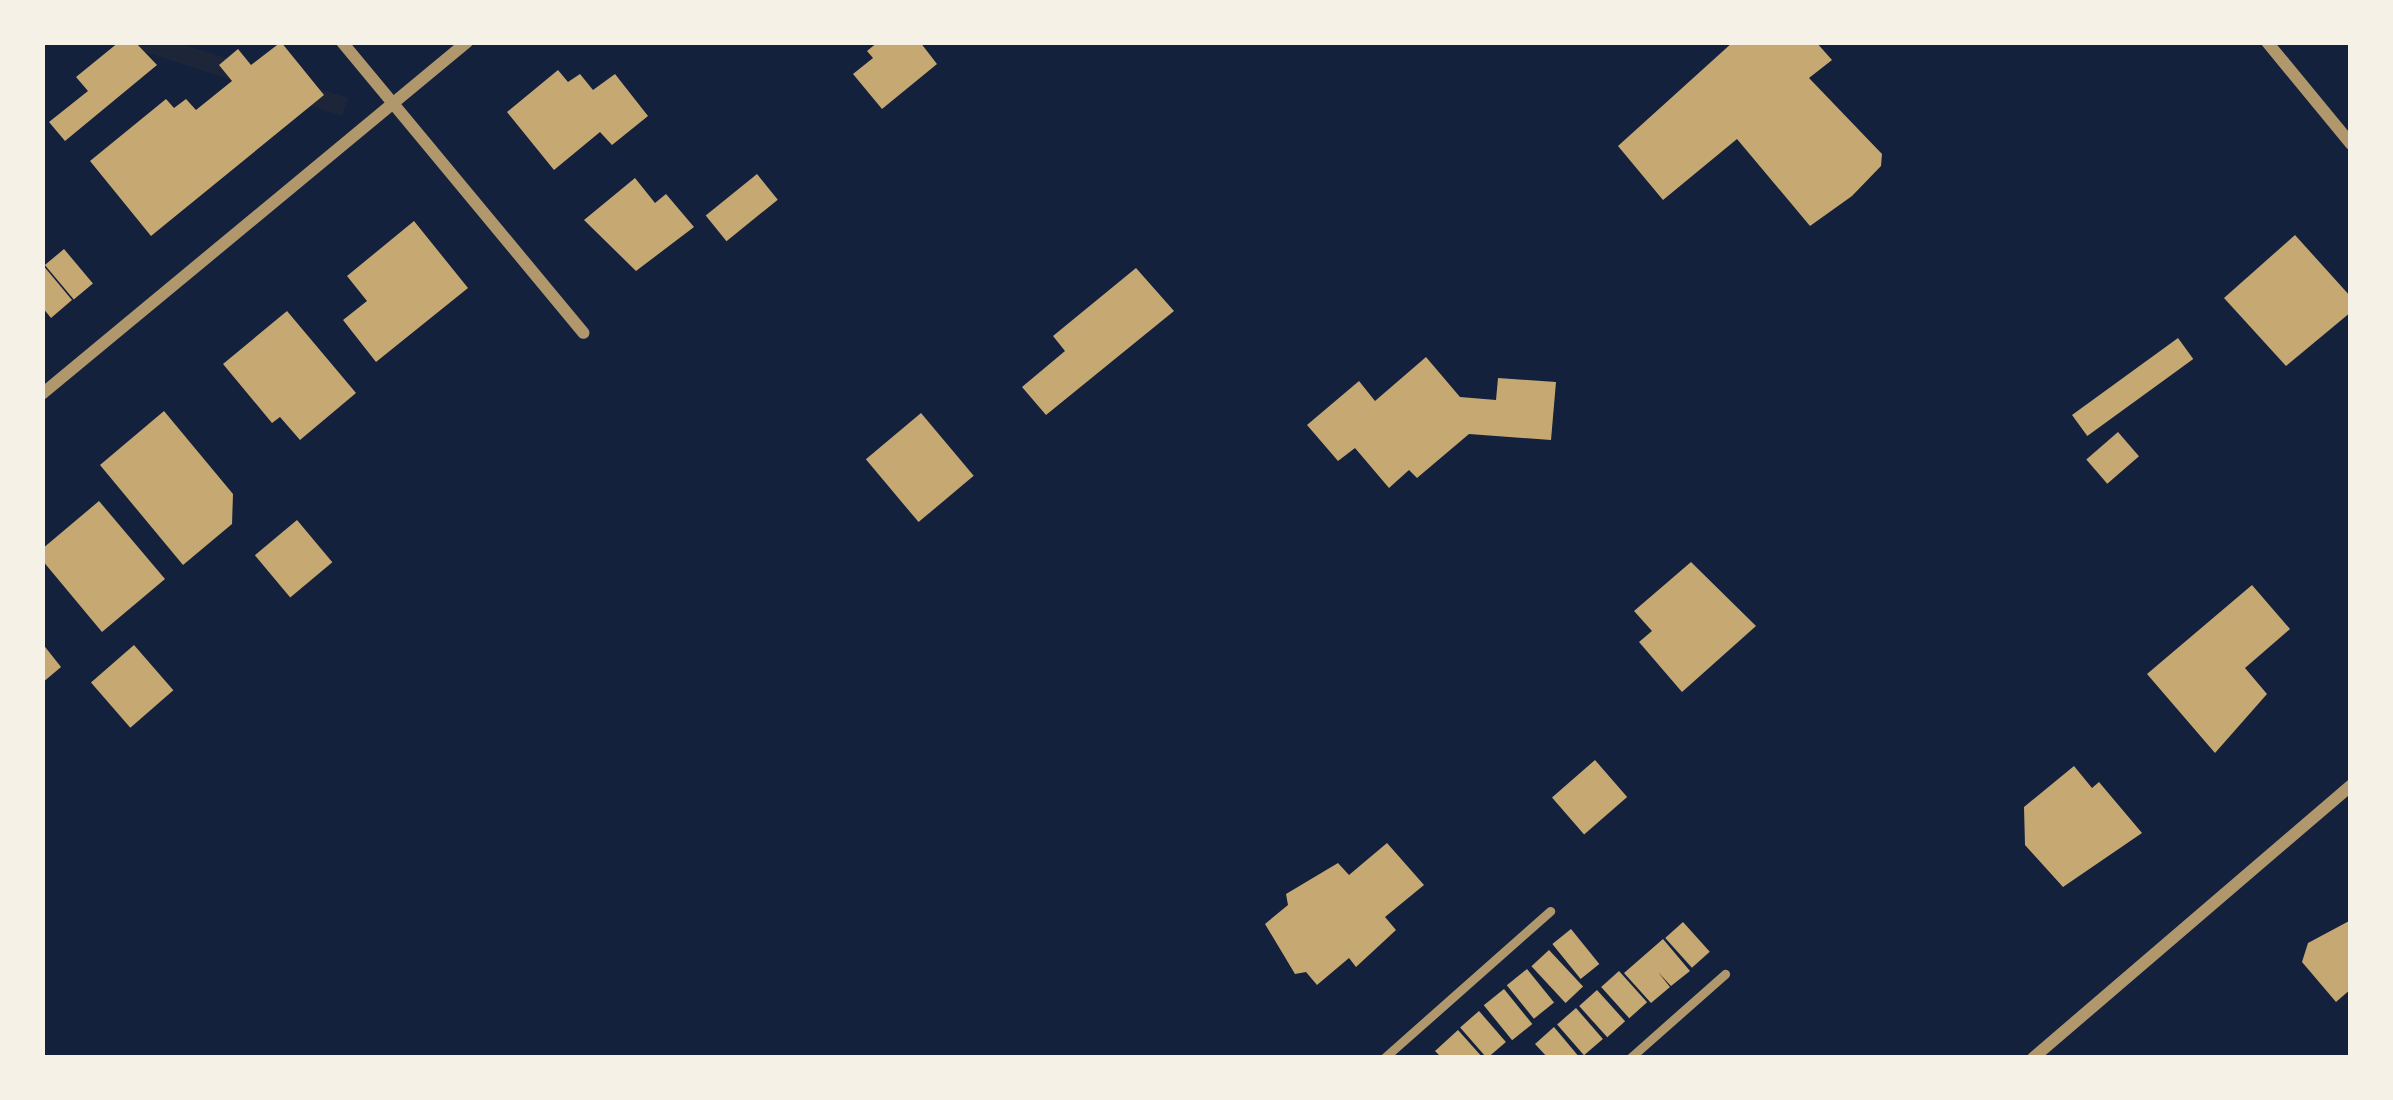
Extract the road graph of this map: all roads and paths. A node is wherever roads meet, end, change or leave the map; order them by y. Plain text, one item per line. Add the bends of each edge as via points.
1 (342, 42) edge
2 (466, 42) edge
3 (2266, 42) edge
4 (393, 102) junction
5 (2351, 144) edge
6 (584, 332) dead end
7 (42, 394) edge
8 (2351, 785) edge
9 (1550, 911) dead end
10 (1725, 974) dead end
11 (1384, 1058) edge
12 (1630, 1058) edge
13 (2033, 1058) edge

1 - 4 street
2 - 4 street
3 - 5 street
4 - 6 street
4 - 7 street
8 - 13 street
9 - 11 lane
10 - 12 lane

